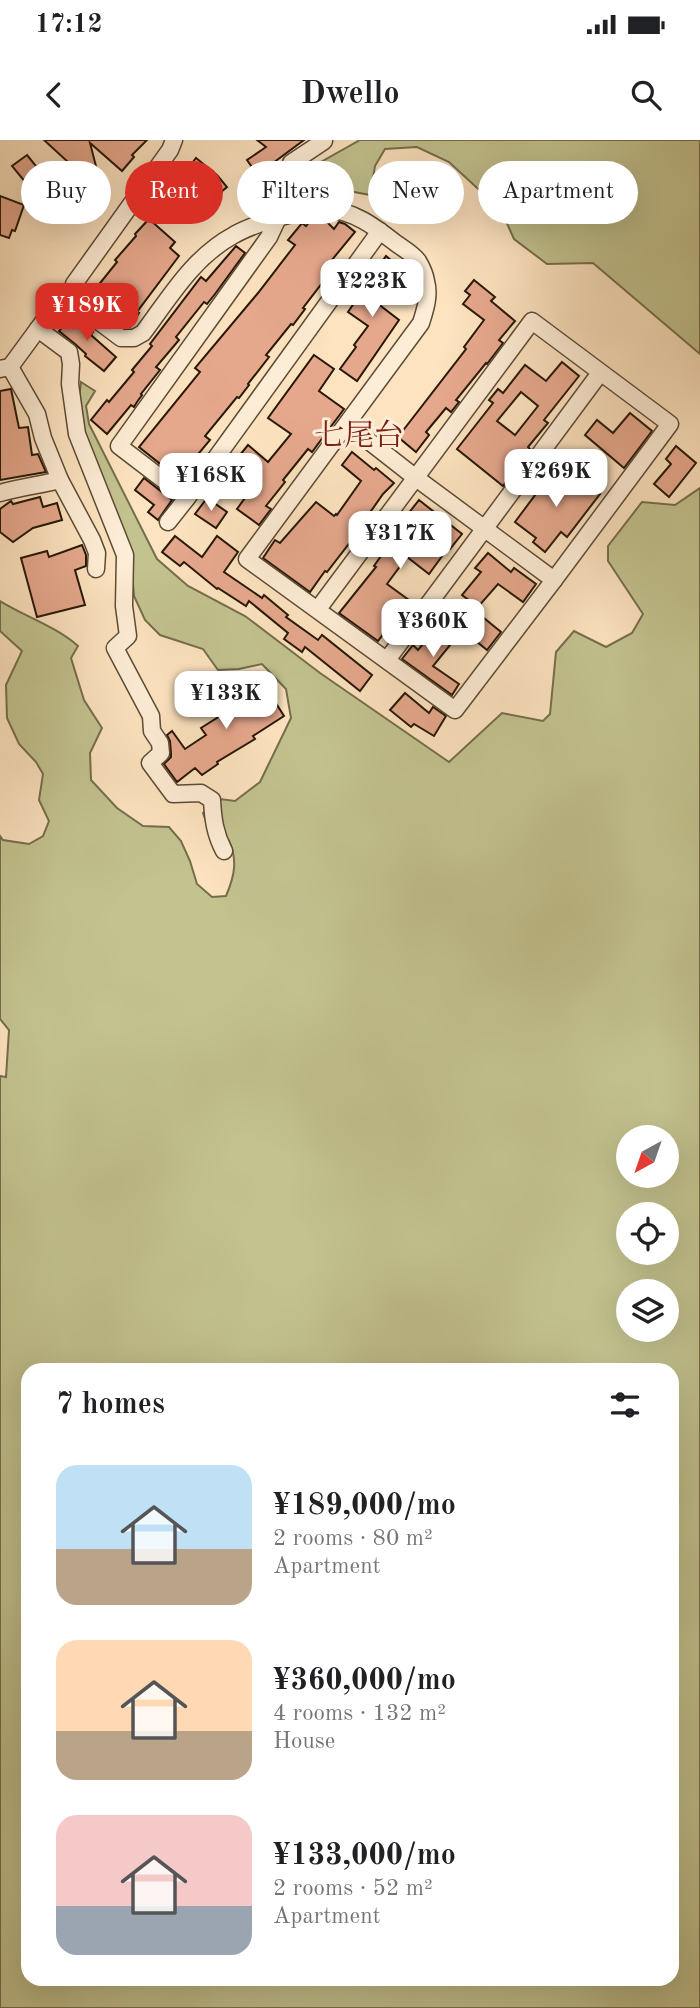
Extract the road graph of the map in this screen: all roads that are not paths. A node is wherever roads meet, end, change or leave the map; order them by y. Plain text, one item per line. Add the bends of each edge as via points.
1 (174, 140) edge
2 (324, 140) edge
3 (294, 161) edge
4 (354, 215) edge
5 (262, 224) edge
6 (275, 224) edge
7 (380, 231) junction
8 (72, 294) junction
9 (38, 329) junction
10 (5, 368) edge
11 (600, 373) junction
12 (347, 424) junction
13 (416, 478) junction
14 (60, 480) junction
15 (0, 493) edge
16 (187, 498) junction
17 (168, 522) dead end
18 (485, 529) junction
19 (96, 569) dead end
20 (554, 580) junction
21 (318, 608) junction
22 (387, 660) junction
23 (224, 851) dead end

1 - 8 street via 85,266
2 - 3 street
4 - 7 street
5 - 8 street via 206,253 143,333 134,338 121,338 77,305
6 - 16 street via 120,446
7 - 12 street via 419,262 427,304 421,323
7 - 16 street
8 - 9 street via 54,307
9 - 10 street
9 - 23 street via 69,352 77,434 125,555 128,636 115,648 160,743 161,753 150,763 173,793 201,793 212,800 214,827
10 - 14 street via 37,414
11 - 13 street via 532,321
11 - 18 street
11 - 20 street via 670,424
12 - 13 street
12 - 21 street via 247,559
13 - 18 street
13 - 21 street
14 - 15 street
14 - 19 street via 92,540
16 - 17 street
18 - 20 street
18 - 22 street
20 - 22 street via 455,710
21 - 22 street

